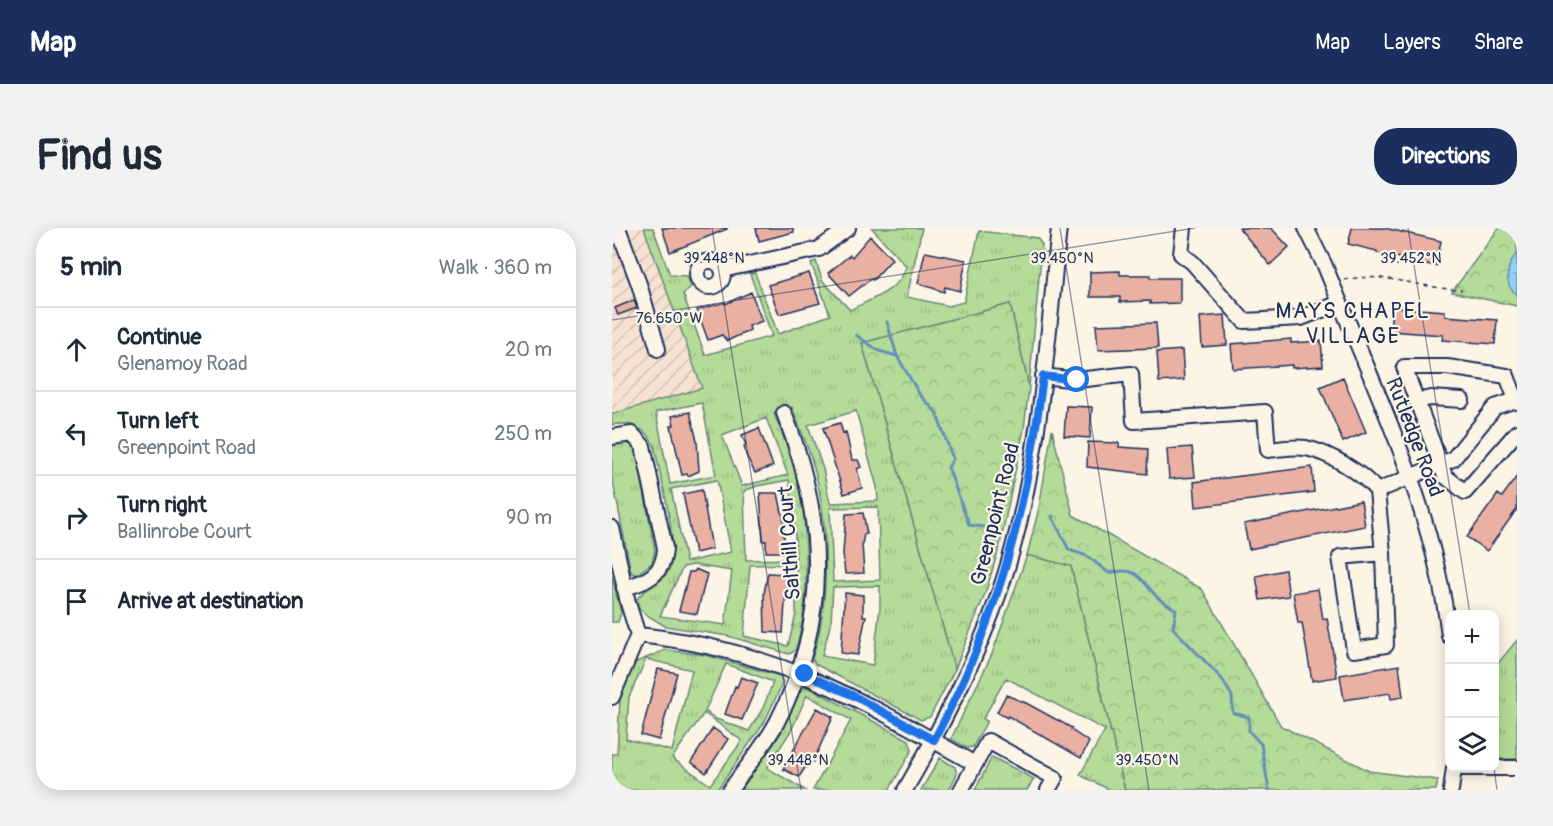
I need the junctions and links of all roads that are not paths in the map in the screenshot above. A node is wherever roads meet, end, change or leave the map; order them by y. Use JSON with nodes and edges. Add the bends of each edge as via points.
{"nodes":[{"id":1,"x":618,"y":228,"type":"edge"},
{"id":2,"x":848,"y":228,"type":"edge"},
{"id":3,"x":1059,"y":228,"type":"edge"},
{"id":4,"x":1184,"y":228,"type":"edge"},
{"id":5,"x":1306,"y":228,"type":"edge"},
{"id":6,"x":722,"y":270,"type":"dead end"},
{"id":7,"x":1340,"y":303,"type":"junction"},
{"id":8,"x":658,"y":349,"type":"dead end"},
{"id":9,"x":1043,"y":376,"type":"junction"},
{"id":10,"x":1462,"y":400,"type":"dead end"},
{"id":11,"x":1416,"y":401,"type":"junction"},
{"id":12,"x":1516,"y":401,"type":"edge"},
{"id":13,"x":783,"y":413,"type":"dead end"},
{"id":14,"x":1517,"y":432,"type":"edge"},
{"id":15,"x":612,"y":437,"type":"edge"},
{"id":16,"x":1441,"y":466,"type":"junction"},
{"id":17,"x":1410,"y":478,"type":"junction"},
{"id":18,"x":1377,"y":490,"type":"junction"},
{"id":19,"x":612,"y":528,"type":"edge"},
{"id":20,"x":1383,"y":553,"type":"junction"},
{"id":21,"x":624,"y":588,"type":"junction"},
{"id":22,"x":1445,"y":610,"type":"edge"},
{"id":23,"x":638,"y":635,"type":"junction"},
{"id":24,"x":797,"y":671,"type":"junction"},
{"id":25,"x":612,"y":697,"type":"edge"},
{"id":26,"x":934,"y":740,"type":"junction"},
{"id":27,"x":975,"y":764,"type":"junction"},
{"id":28,"x":1499,"y":768,"type":"edge"},
{"id":29,"x":1517,"y":768,"type":"edge"},
{"id":30,"x":1453,"y":772,"type":"edge"},
{"id":31,"x":730,"y":790,"type":"edge"},
{"id":32,"x":905,"y":790,"type":"edge"},
{"id":33,"x":961,"y":790,"type":"edge"},
{"id":34,"x":1048,"y":790,"type":"edge"},
{"id":35,"x":1451,"y":790,"type":"edge"}],
"edges":[{"from":1,"to":8,"type":"street"},
{"from":2,"to":6,"type":"street","via":[[819,249]]},
{"from":3,"to":9,"type":"street","name":"Greenpoint Road"},
{"from":4,"to":7,"type":"street","via":[[1181,254],[1244,321],[1301,318]]},
{"from":5,"to":7,"type":"street","name":"Rutledge Road"},
{"from":7,"to":17,"type":"street","name":"Rutledge Road"},
{"from":9,"to":18,"type":"street","via":[[1077,380],[1131,374],[1134,421],[1265,412],[1269,450],[1312,450],[1356,470]]},
{"from":9,"to":26,"type":"street","name":"Greenpoint Road","via":[[1031,465],[1011,553],[966,678]]},
{"from":10,"to":11,"type":"street"},
{"from":11,"to":12,"type":"street","via":[[1404,367],[1447,367],[1507,376]]},
{"from":11,"to":16,"type":"street"},
{"from":12,"to":16,"type":"street","via":[[1495,407],[1453,459]]},
{"from":13,"to":24,"type":"street","name":"Salthill Court","via":[[804,466],[813,521],[815,608]]},
{"from":14,"to":16,"type":"street","via":[[1466,492],[1446,476]]},
{"from":15,"to":21,"type":"street","via":[[632,434],[643,446],[665,548],[665,559],[653,577]]},
{"from":16,"to":17,"type":"street"},
{"from":17,"to":18,"type":"street"},
{"from":17,"to":22,"type":"street","name":"Rutledge Road","via":[[1438,565]]},
{"from":18,"to":20,"type":"street"},
{"from":19,"to":21,"type":"street"},
{"from":20,"to":20,"type":"street","via":[[1340,557],[1354,650],[1386,645]]},
{"from":21,"to":23,"type":"street"},
{"from":23,"to":24,"type":"street","via":[[720,647]]},
{"from":23,"to":25,"type":"street"},
{"from":24,"to":26,"type":"street","via":[[854,696]]},
{"from":24,"to":31,"type":"street","name":"Salthill Court","via":[[777,721]]},
{"from":26,"to":27,"type":"street"},
{"from":26,"to":32,"type":"street","name":"Greenpoint Road"},
{"from":27,"to":33,"type":"street"},
{"from":27,"to":34,"type":"street","via":[[988,741],[1055,778]]},
{"from":28,"to":29,"type":"street"},
{"from":30,"to":35,"type":"street"}]}
